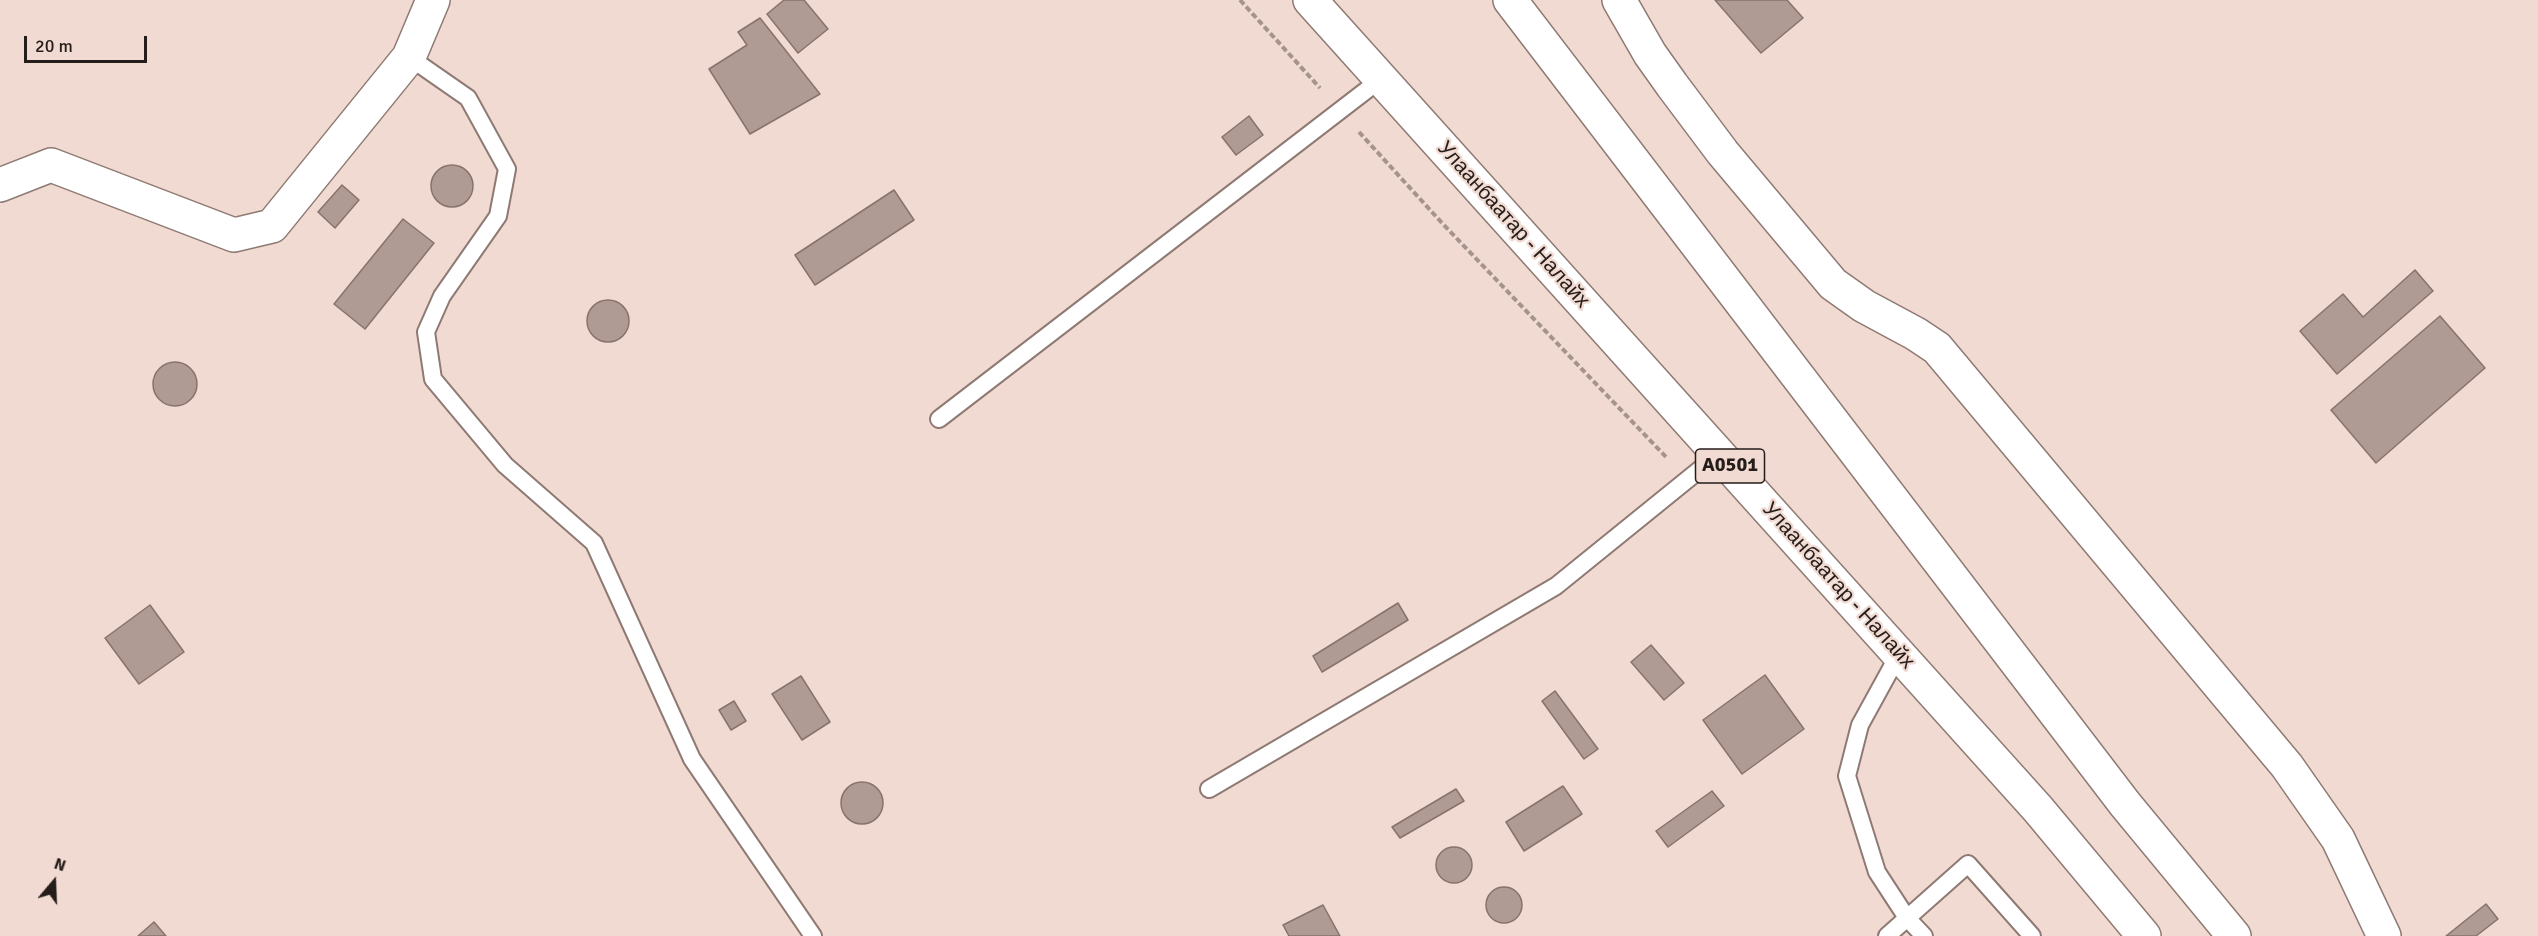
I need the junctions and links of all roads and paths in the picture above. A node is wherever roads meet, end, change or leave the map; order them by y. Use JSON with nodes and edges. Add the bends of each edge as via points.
{"nodes":[{"id":1,"x":433,"y":0,"type":"edge"},
{"id":2,"x":1310,"y":0,"type":"edge"},
{"id":3,"x":1510,"y":0,"type":"edge"},
{"id":4,"x":1619,"y":0,"type":"edge"},
{"id":5,"x":409,"y":57,"type":"junction"},
{"id":6,"x":1381,"y":79,"type":"junction"},
{"id":7,"x":0,"y":185,"type":"edge"},
{"id":8,"x":939,"y":419,"type":"dead end"},
{"id":9,"x":1719,"y":454,"type":"junction"},
{"id":10,"x":1899,"y":654,"type":"junction"},
{"id":11,"x":1209,"y":789,"type":"dead end"},
{"id":12,"x":1907,"y":918,"type":"junction"},
{"id":13,"x":813,"y":936,"type":"edge"},
{"id":14,"x":1887,"y":936,"type":"edge"},
{"id":15,"x":1924,"y":936,"type":"edge"},
{"id":16,"x":2032,"y":936,"type":"edge"},
{"id":17,"x":2144,"y":936,"type":"edge"},
{"id":18,"x":2234,"y":936,"type":"edge"},
{"id":19,"x":2384,"y":936,"type":"edge"}],
"edges":[{"from":1,"to":5,"type":"main road"},
{"from":2,"to":6,"type":"main road","name":"Улаанбаатар - Налайх","number":"A0501"},
{"from":3,"to":18,"type":"main road","via":[[2118,795]]},
{"from":4,"to":19,"type":"main road","via":[[1650,54],[1685,102],[1833,284],[1937,348],[2287,766],[2338,839]]},
{"from":5,"to":7,"type":"main road","via":[[272,226],[234,236],[51,165]]},
{"from":5,"to":13,"type":"lane","via":[[468,98],[507,169],[498,216],[442,296],[426,332],[433,379],[505,465],[594,543],[692,759]]},
{"from":6,"to":8,"type":"lane"},
{"from":6,"to":9,"type":"main road","name":"Улаанбаатар - Налайх","number":"A0501"},
{"from":9,"to":10,"type":"main road","name":"Улаанбаатар - Налайх","number":"A0501"},
{"from":9,"to":11,"type":"lane","via":[[1556,586]]},
{"from":10,"to":12,"type":"lane","via":[[1860,725],[1846,776],[1877,872]]},
{"from":10,"to":17,"type":"main road","name":"Улаанбаатар - Налайх","number":"A0501","via":[[2038,809]]},
{"from":12,"to":14,"type":"lane"},
{"from":12,"to":15,"type":"lane"},
{"from":12,"to":16,"type":"lane","via":[[1968,864]]}]}
